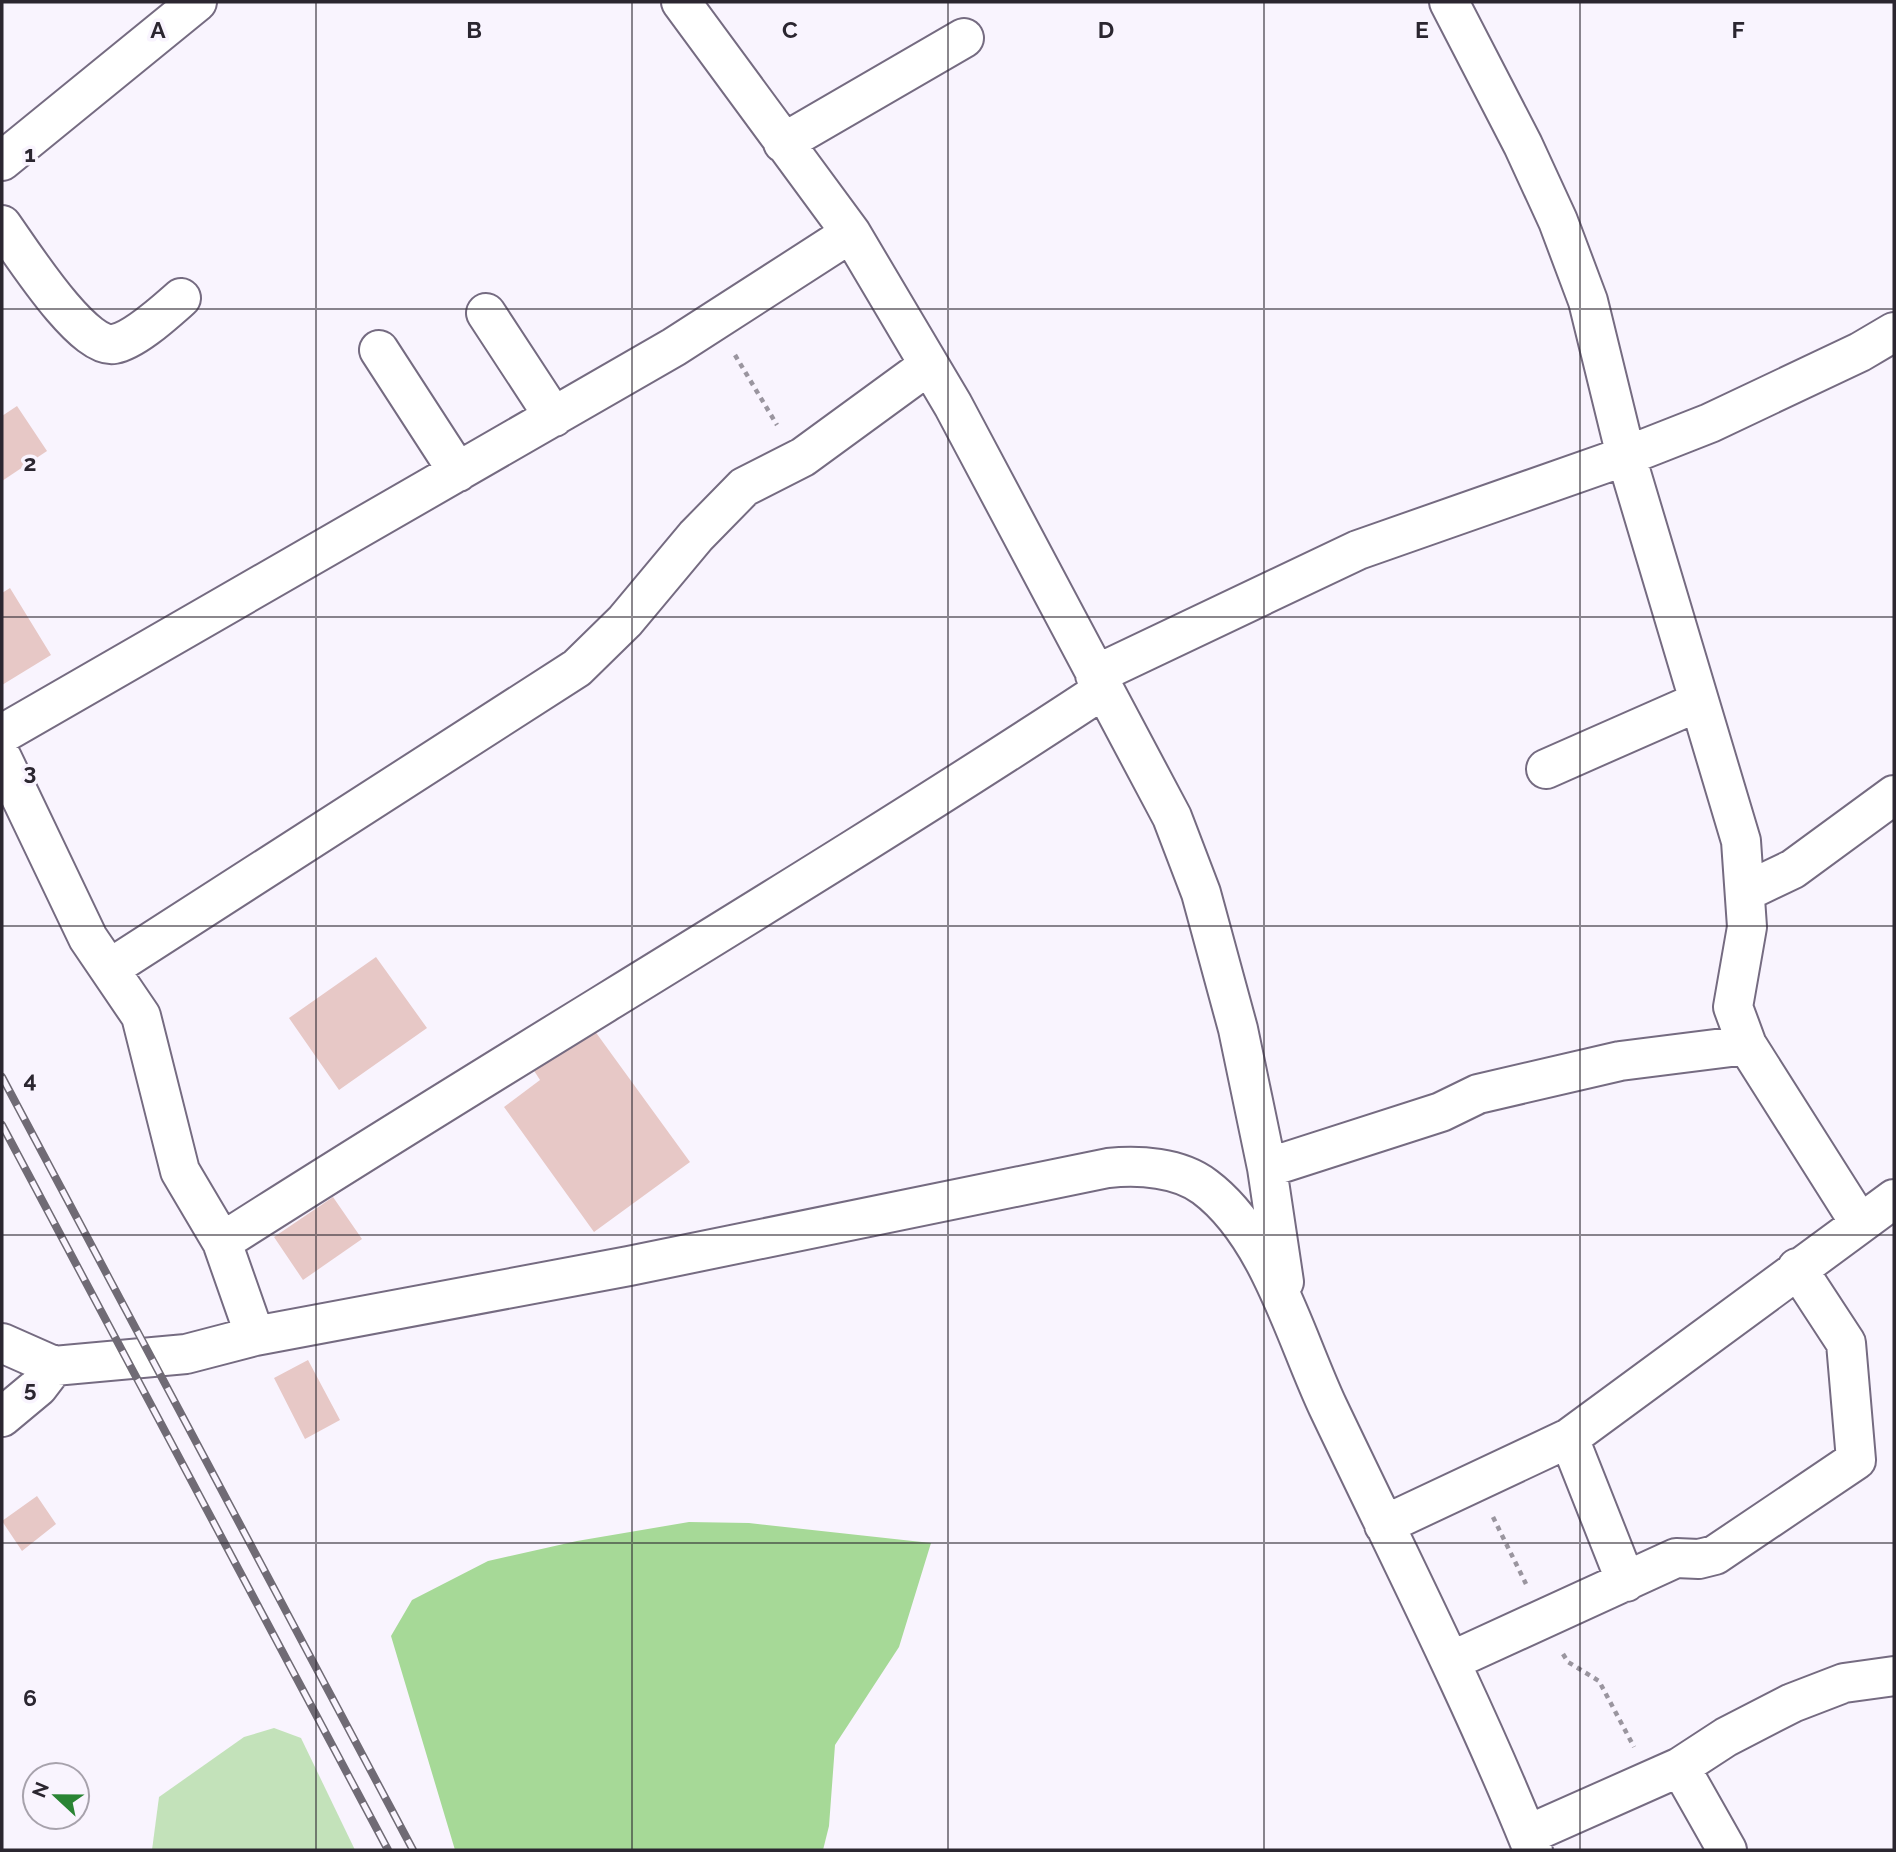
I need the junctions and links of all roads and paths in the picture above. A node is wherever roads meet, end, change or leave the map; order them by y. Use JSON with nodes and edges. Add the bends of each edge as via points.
{"nodes":[{"id":1,"x":197,"y":2,"type":"edge"},
{"id":2,"x":681,"y":2,"type":"edge"},
{"id":3,"x":1449,"y":2,"type":"edge"},
{"id":4,"x":964,"y":38,"type":"dead end"},
{"id":5,"x":783,"y":143,"type":"junction"},
{"id":6,"x":2,"y":161,"type":"edge"},
{"id":7,"x":2,"y":225,"type":"edge"},
{"id":8,"x":851,"y":233,"type":"junction"},
{"id":9,"x":181,"y":298,"type":"dead end"},
{"id":10,"x":486,"y":313,"type":"dead end"},
{"id":11,"x":715,"y":321,"type":"junction"},
{"id":12,"x":1894,"y":332,"type":"edge"},
{"id":13,"x":379,"y":350,"type":"dead end"},
{"id":14,"x":929,"y":365,"type":"junction"},
{"id":15,"x":554,"y":417,"type":"junction"},
{"id":16,"x":1626,"y":456,"type":"junction"},
{"id":17,"x":797,"y":459,"type":"junction"},
{"id":18,"x":458,"y":472,"type":"junction"},
{"id":19,"x":1099,"y":682,"type":"junction"},
{"id":20,"x":1698,"y":702,"type":"junction"},
{"id":21,"x":2,"y":734,"type":"edge"},
{"id":22,"x":2,"y":758,"type":"edge"},
{"id":23,"x":1546,"y":769,"type":"dead end"},
{"id":24,"x":1894,"y":795,"type":"edge"},
{"id":25,"x":1745,"y":892,"type":"junction"},
{"id":26,"x":109,"y":969,"type":"junction"},
{"id":27,"x":1747,"y":1045,"type":"junction"},
{"id":28,"x":1267,"y":1168,"type":"junction"},
{"id":29,"x":1894,"y":1199,"type":"edge"},
{"id":30,"x":1859,"y":1222,"type":"junction"},
{"id":31,"x":222,"y":1242,"type":"junction"},
{"id":32,"x":1797,"y":1268,"type":"junction"},
{"id":33,"x":1288,"y":1311,"type":"junction"},
{"id":34,"x":255,"y":1336,"type":"junction"},
{"id":35,"x":2,"y":1343,"type":"edge"},
{"id":36,"x":54,"y":1366,"type":"junction"},
{"id":37,"x":2,"y":1417,"type":"edge"},
{"id":38,"x":1569,"y":1438,"type":"junction"},
{"id":39,"x":1384,"y":1525,"type":"junction"},
{"id":40,"x":1626,"y":1582,"type":"junction"},
{"id":41,"x":1451,"y":1661,"type":"junction"},
{"id":42,"x":1894,"y":1676,"type":"edge"},
{"id":43,"x":1681,"y":1767,"type":"junction"},
{"id":44,"x":1530,"y":1843,"type":"edge"},
{"id":45,"x":1727,"y":1850,"type":"edge"}],
"edges":[{"from":1,"to":6,"type":"street"},
{"from":2,"to":5,"type":"street"},
{"from":3,"to":16,"type":"street","via":[[1558,221],[1588,301]]},
{"from":4,"to":5,"type":"street"},
{"from":5,"to":8,"type":"street"},
{"from":7,"to":9,"type":"street","via":[[77,325],[100,342],[114,344],[127,337]]},
{"from":8,"to":11,"type":"street"},
{"from":8,"to":14,"type":"street"},
{"from":10,"to":15,"type":"street"},
{"from":11,"to":15,"type":"street"},
{"from":11,"to":17,"type":"path"},
{"from":12,"to":16,"type":"street","via":[[1710,423]]},
{"from":13,"to":18,"type":"street"},
{"from":14,"to":17,"type":"street"},
{"from":14,"to":19,"type":"street"},
{"from":15,"to":18,"type":"street"},
{"from":16,"to":19,"type":"street","via":[[1358,550]]},
{"from":16,"to":20,"type":"street"},
{"from":17,"to":26,"type":"street","via":[[744,487],[577,668]]},
{"from":18,"to":21,"type":"street"},
{"from":19,"to":28,"type":"street","via":[[1172,817],[1201,892],[1238,1030]]},
{"from":19,"to":31,"type":"street","via":[[838,860],[453,1094]]},
{"from":20,"to":23,"type":"street"},
{"from":20,"to":25,"type":"street","via":[[1741,841]]},
{"from":22,"to":26,"type":"street","via":[[88,938]]},
{"from":24,"to":25,"type":"street","via":[[1793,869]]},
{"from":25,"to":27,"type":"street","via":[[1747,927],[1733,1007]]},
{"from":26,"to":31,"type":"street","via":[[141,1016],[180,1171]]},
{"from":27,"to":28,"type":"street","via":[[1620,1061],[1478,1094],[1441,1112]]},
{"from":27,"to":30,"type":"street"},
{"from":28,"to":33,"type":"street"},
{"from":29,"to":30,"type":"street"},
{"from":30,"to":32,"type":"street"},
{"from":31,"to":34,"type":"street"},
{"from":32,"to":38,"type":"street"},
{"from":32,"to":40,"type":"street","via":[[1846,1343],[1856,1460],[1715,1555],[1676,1558]]},
{"from":33,"to":34,"type":"street","via":[[1238,1220],[1204,1186],[1141,1165],[1014,1185],[629,1266]]},
{"from":33,"to":39,"type":"street","via":[[1306,1360]]},
{"from":34,"to":36,"type":"street","via":[[186,1354]]},
{"from":35,"to":36,"type":"street"},
{"from":36,"to":37,"type":"street","via":[[38,1387]]},
{"from":38,"to":39,"type":"street"},
{"from":38,"to":40,"type":"street"},
{"from":39,"to":41,"type":"street"},
{"from":40,"to":41,"type":"street"},
{"from":41,"to":44,"type":"street"},
{"from":42,"to":43,"type":"street","via":[[1844,1683],[1792,1703],[1726,1737]]},
{"from":43,"to":44,"type":"street"},
{"from":43,"to":45,"type":"street"}]}
